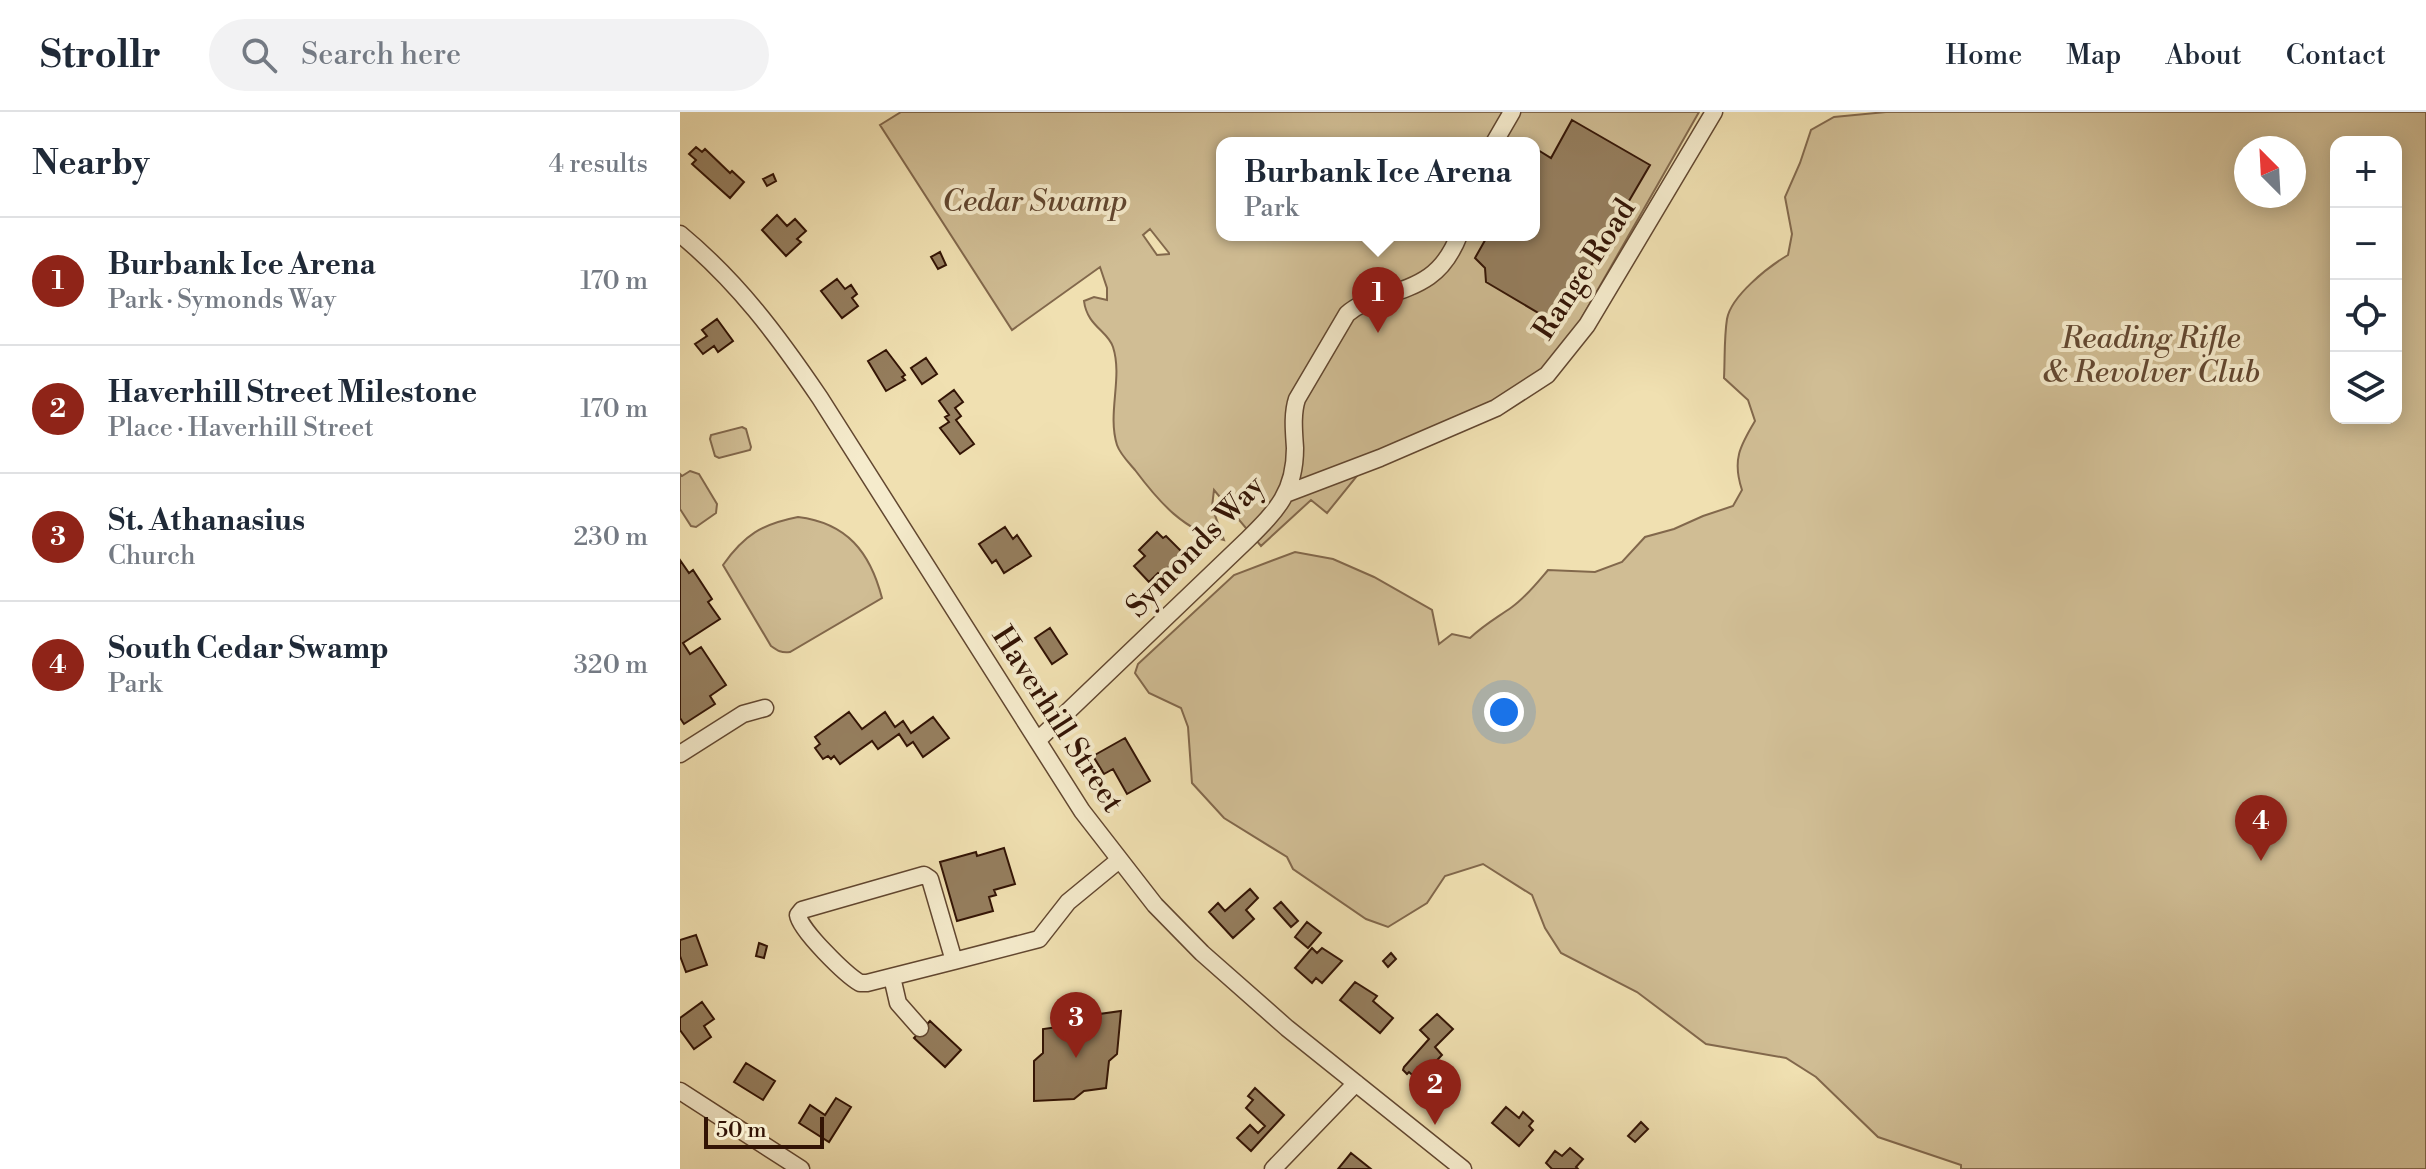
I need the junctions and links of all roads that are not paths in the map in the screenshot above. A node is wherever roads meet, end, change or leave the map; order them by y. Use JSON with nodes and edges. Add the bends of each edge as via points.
{"nodes":[{"id":1,"x":1512,"y":112,"type":"edge"},
{"id":2,"x":1714,"y":112,"type":"edge"},
{"id":3,"x":1497,"y":137,"type":"edge"},
{"id":4,"x":680,"y":234,"type":"edge"},
{"id":5,"x":1456,"y":241,"type":"edge"},
{"id":6,"x":1288,"y":493,"type":"junction"},
{"id":7,"x":765,"y":708,"type":"dead end"},
{"id":8,"x":1038,"y":740,"type":"junction"},
{"id":9,"x":680,"y":754,"type":"edge"},
{"id":10,"x":1119,"y":860,"type":"junction"},
{"id":11,"x":954,"y":961,"type":"junction"},
{"id":12,"x":892,"y":977,"type":"junction"},
{"id":13,"x":920,"y":1028,"type":"dead end"},
{"id":14,"x":1356,"y":1083,"type":"junction"},
{"id":15,"x":680,"y":1091,"type":"edge"},
{"id":16,"x":801,"y":1169,"type":"edge"},
{"id":17,"x":1273,"y":1169,"type":"edge"},
{"id":18,"x":1463,"y":1169,"type":"edge"}],
"edges":[{"from":1,"to":3,"type":"street"},
{"from":2,"to":6,"type":"street","name":"Range Road","via":[[1587,325],[1547,375],[1496,408]]},
{"from":4,"to":8,"type":"street","name":"Haverhill Street","via":[[737,286],[785,346]]},
{"from":5,"to":6,"type":"street","name":"Symonds Way","via":[[1432,276],[1358,306],[1341,322],[1297,399]]},
{"from":6,"to":8,"type":"street","name":"Symonds Way","via":[[1256,531]]},
{"from":7,"to":9,"type":"street","via":[[743,714]]},
{"from":8,"to":10,"type":"street","name":"Haverhill Street"},
{"from":10,"to":11,"type":"street","via":[[1068,902],[1039,939]]},
{"from":10,"to":14,"type":"street","name":"Haverhill Street","via":[[1191,943]]},
{"from":11,"to":12,"type":"street"},
{"from":11,"to":12,"type":"street","via":[[930,879],[924,875],[798,913],[799,922],[855,981]]},
{"from":12,"to":13,"type":"street","via":[[898,1003]]},
{"from":14,"to":17,"type":"street"},
{"from":14,"to":18,"type":"street","name":"Haverhill Street"},
{"from":15,"to":16,"type":"street"}]}
